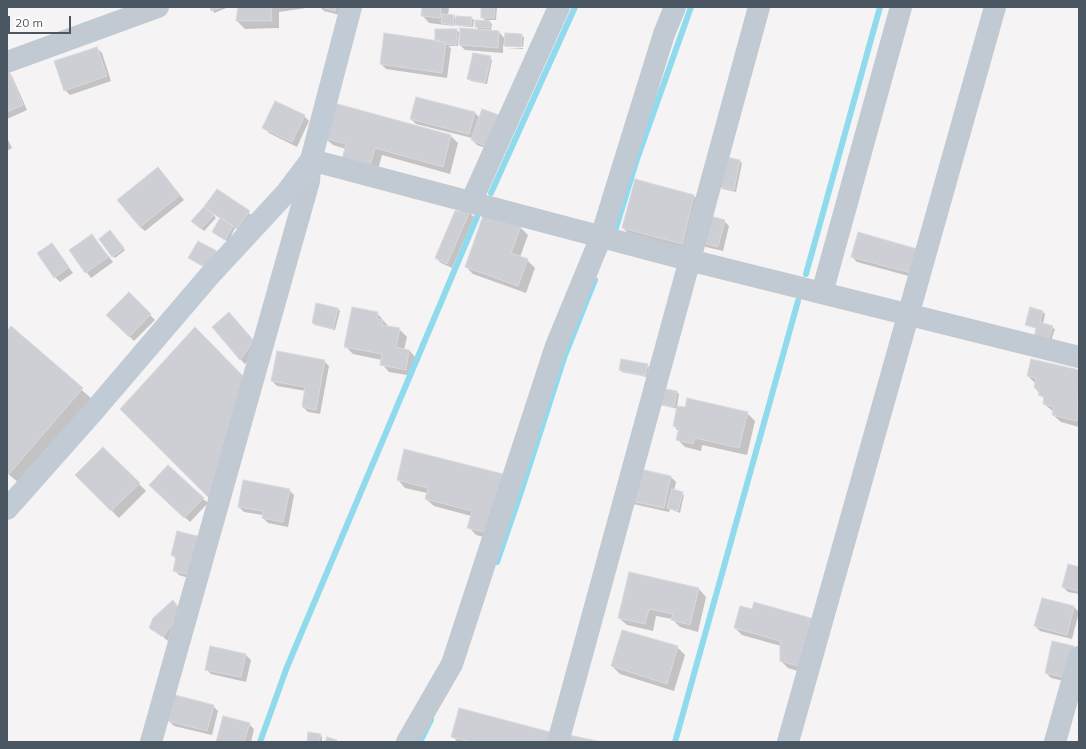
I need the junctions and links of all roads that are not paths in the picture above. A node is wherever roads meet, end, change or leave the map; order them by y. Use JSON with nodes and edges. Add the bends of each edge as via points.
{"nodes":[{"id":1,"x":158,"y":7,"type":"edge"},
{"id":2,"x":351,"y":7,"type":"edge"},
{"id":3,"x":559,"y":7,"type":"edge"},
{"id":4,"x":675,"y":7,"type":"edge"},
{"id":5,"x":760,"y":7,"type":"edge"},
{"id":6,"x":901,"y":7,"type":"edge"},
{"id":7,"x":995,"y":7,"type":"edge"},
{"id":8,"x":7,"y":62,"type":"edge"},
{"id":9,"x":311,"y":160,"type":"junction"},
{"id":10,"x":471,"y":202,"type":"junction"},
{"id":11,"x":601,"y":237,"type":"junction"},
{"id":12,"x":689,"y":260,"type":"junction"},
{"id":13,"x":822,"y":293,"type":"junction"},
{"id":14,"x":908,"y":316,"type":"junction"},
{"id":15,"x":1079,"y":357,"type":"edge"},
{"id":16,"x":7,"y":509,"type":"edge"},
{"id":17,"x":1079,"y":657,"type":"edge"},
{"id":18,"x":151,"y":742,"type":"edge"},
{"id":19,"x":407,"y":742,"type":"edge"},
{"id":20,"x":558,"y":742,"type":"edge"},
{"id":21,"x":788,"y":742,"type":"edge"},
{"id":22,"x":1055,"y":742,"type":"edge"}],
"edges":[{"from":1,"to":8,"type":"street"},
{"from":2,"to":9,"type":"street"},
{"from":3,"to":10,"type":"street"},
{"from":4,"to":11,"type":"street","via":[[664,34]]},
{"from":5,"to":12,"type":"street"},
{"from":6,"to":13,"type":"street"},
{"from":7,"to":14,"type":"street"},
{"from":9,"to":10,"type":"street"},
{"from":9,"to":16,"type":"street","via":[[286,193],[210,274]]},
{"from":9,"to":18,"type":"street","via":[[309,181]]},
{"from":10,"to":11,"type":"street"},
{"from":11,"to":12,"type":"street"},
{"from":11,"to":19,"type":"street","via":[[556,346],[452,664]]},
{"from":12,"to":13,"type":"street"},
{"from":12,"to":20,"type":"street"},
{"from":13,"to":14,"type":"street"},
{"from":14,"to":15,"type":"street"},
{"from":14,"to":21,"type":"street"},
{"from":17,"to":22,"type":"street"}]}
